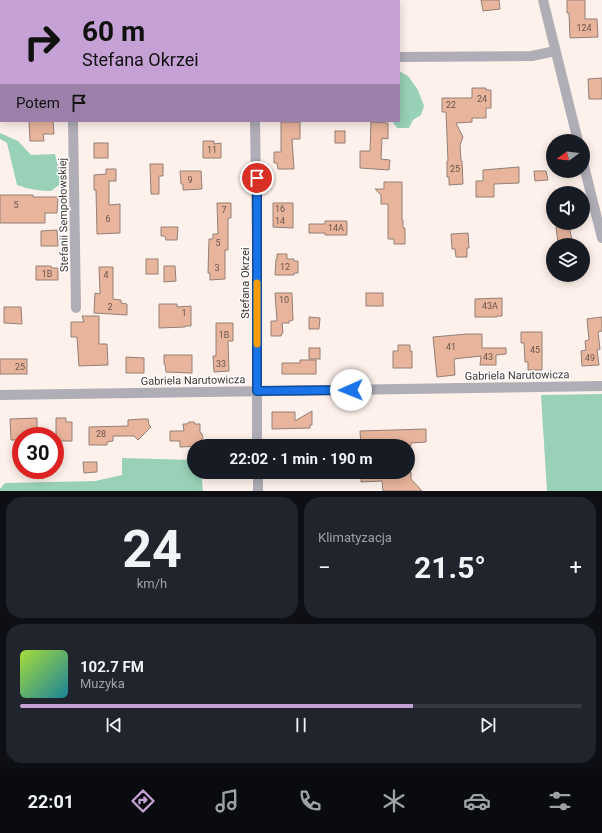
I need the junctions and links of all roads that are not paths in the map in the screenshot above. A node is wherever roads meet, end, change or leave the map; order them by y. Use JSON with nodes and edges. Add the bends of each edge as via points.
{"nodes":[{"id":1,"x":543,"y":0,"type":"edge"},
{"id":2,"x":555,"y":51,"type":"junction"},
{"id":3,"x":400,"y":57,"type":"edge"},
{"id":4,"x":73,"y":122,"type":"edge"},
{"id":5,"x":255,"y":122,"type":"edge"},
{"id":6,"x":576,"y":134,"type":"edge"},
{"id":7,"x":587,"y":178,"type":"edge"},
{"id":8,"x":602,"y":238,"type":"edge"},
{"id":9,"x":76,"y":308,"type":"dead end"},
{"id":10,"x":602,"y":386,"type":"edge"},
{"id":11,"x":257,"y":391,"type":"junction"},
{"id":12,"x":0,"y":395,"type":"edge"},
{"id":13,"x":257,"y":439,"type":"edge"},
{"id":14,"x":258,"y":479,"type":"edge"},
{"id":15,"x":258,"y":491,"type":"edge"}],
"edges":[{"from":1,"to":2,"type":"street"},
{"from":2,"to":3,"type":"street","via":[[532,56]]},
{"from":2,"to":6,"type":"street"},
{"from":4,"to":9,"type":"street","name":"Stefanii Sempołowskiej"},
{"from":5,"to":11,"type":"street","name":"Stefana Okrzei"},
{"from":7,"to":8,"type":"street"},
{"from":10,"to":11,"type":"street","name":"Gabriela Narutowicza"},
{"from":11,"to":12,"type":"street","name":"Gabriela Narutowicza"},
{"from":11,"to":13,"type":"street","name":"Stefana Okrzei"},
{"from":14,"to":15,"type":"street"}]}
